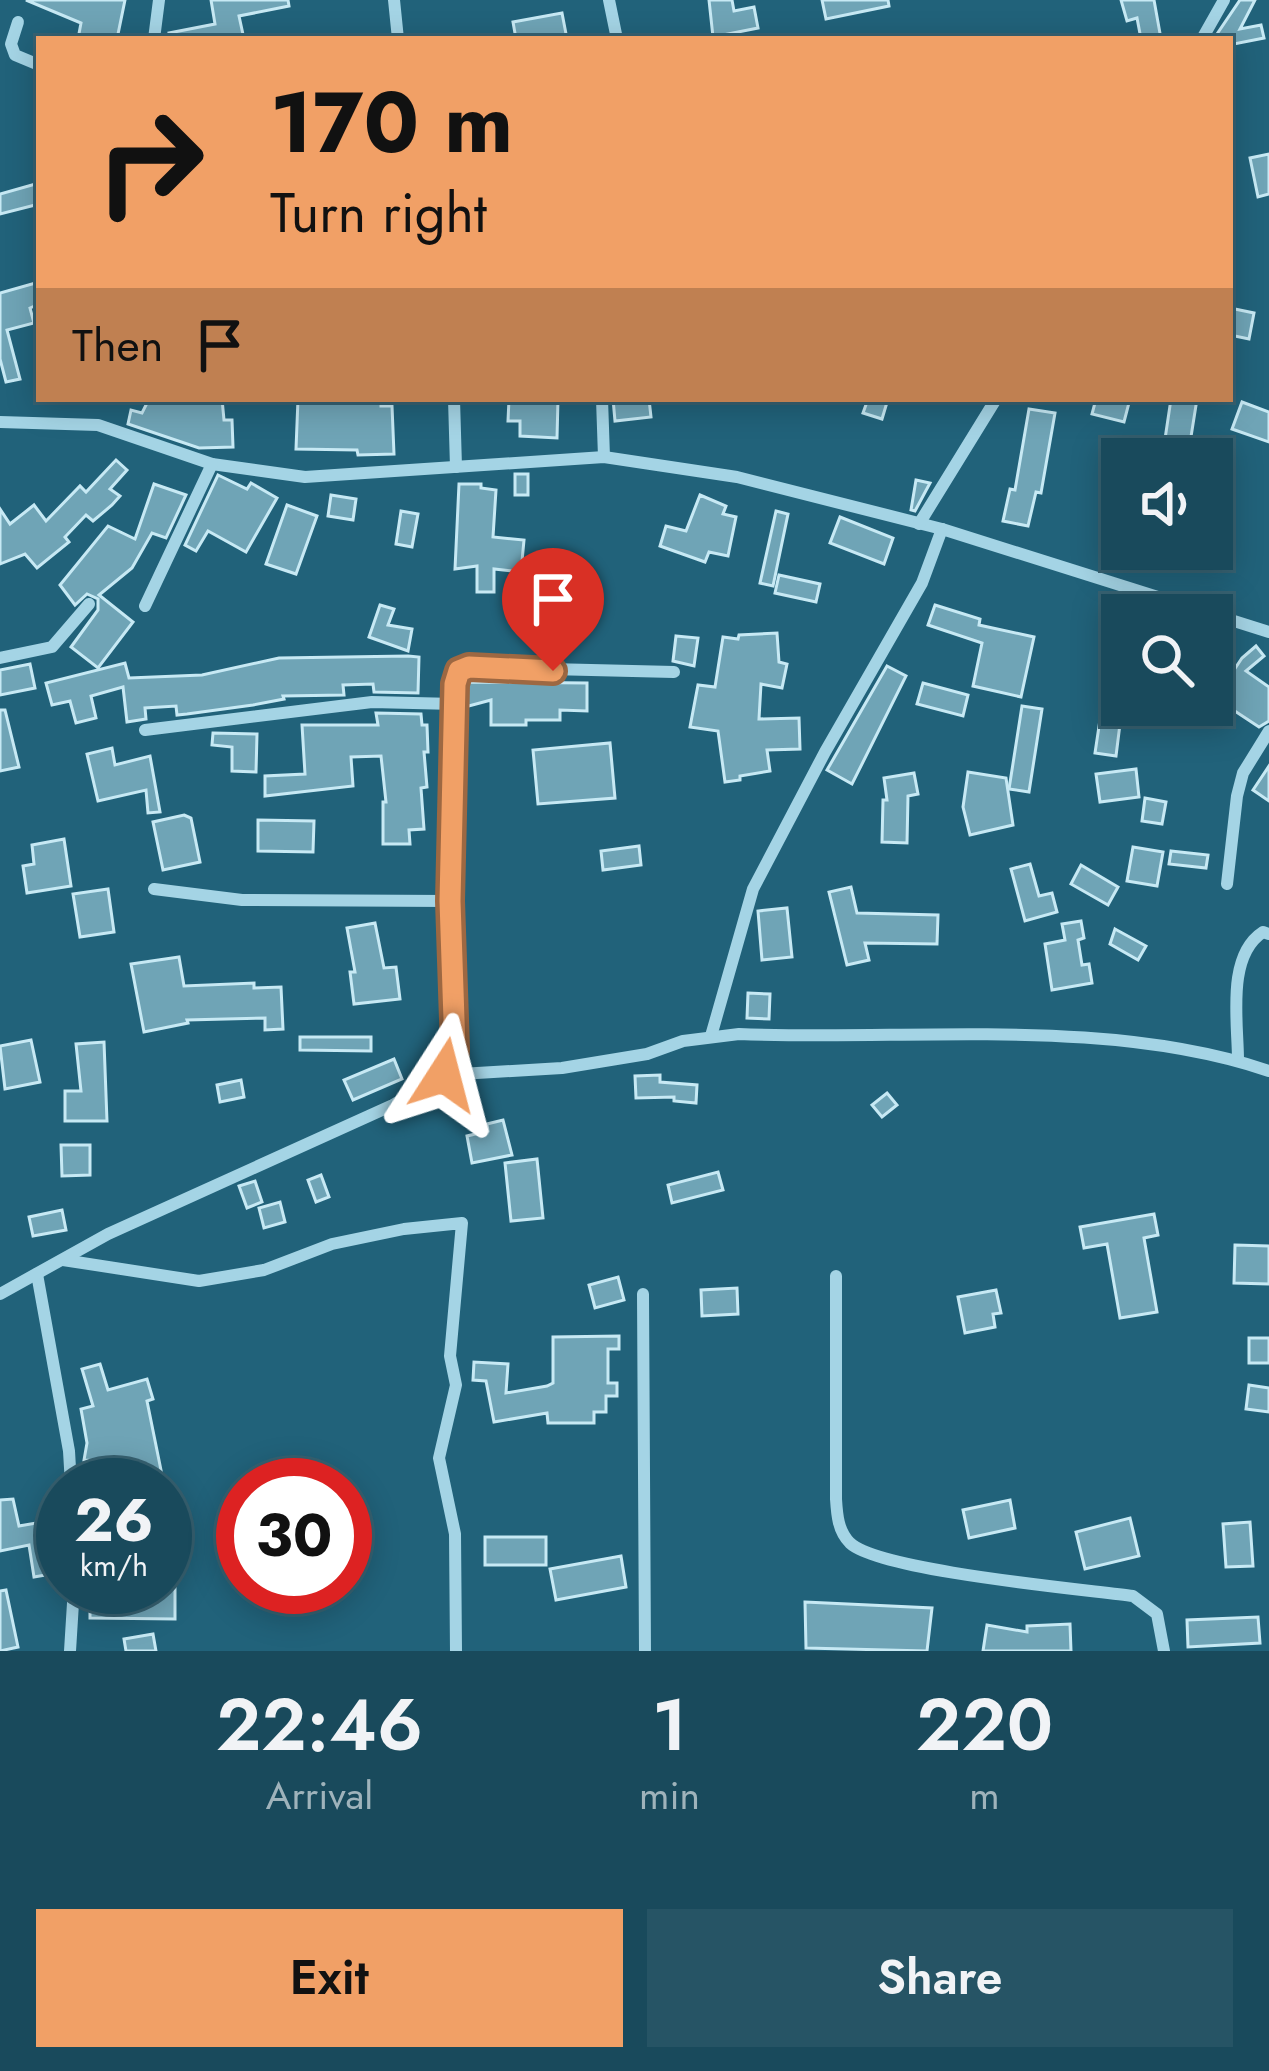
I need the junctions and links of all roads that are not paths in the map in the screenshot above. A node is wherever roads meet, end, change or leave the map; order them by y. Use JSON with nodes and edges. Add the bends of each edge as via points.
{"nodes":[{"id":1,"x":159,"y":0,"type":"edge"},
{"id":2,"x":394,"y":0,"type":"edge"},
{"id":3,"x":609,"y":0,"type":"edge"},
{"id":4,"x":1224,"y":0,"type":"edge"},
{"id":5,"x":17,"y":22,"type":"dead end"},
{"id":6,"x":154,"y":36,"type":"edge"},
{"id":7,"x":398,"y":36,"type":"edge"},
{"id":8,"x":616,"y":36,"type":"edge"},
{"id":9,"x":1204,"y":36,"type":"edge"},
{"id":10,"x":36,"y":64,"type":"edge"},
{"id":11,"x":454,"y":402,"type":"edge"},
{"id":12,"x":602,"y":402,"type":"edge"},
{"id":13,"x":994,"y":402,"type":"edge"},
{"id":14,"x":0,"y":422,"type":"edge"},
{"id":15,"x":604,"y":458,"type":"junction"},
{"id":16,"x":212,"y":464,"type":"junction"},
{"id":17,"x":456,"y":466,"type":"junction"},
{"id":18,"x":920,"y":524,"type":"junction"},
{"id":19,"x":942,"y":530,"type":"junction"},
{"id":20,"x":89,"y":604,"type":"dead end"},
{"id":21,"x":145,"y":606,"type":"dead end"},
{"id":22,"x":1269,"y":632,"type":"edge"},
{"id":23,"x":0,"y":658,"type":"edge"},
{"id":24,"x":674,"y":672,"type":"dead end"},
{"id":25,"x":455,"y":704,"type":"junction"},
{"id":26,"x":145,"y":730,"type":"dead end"},
{"id":27,"x":1269,"y":731,"type":"edge"},
{"id":28,"x":1227,"y":884,"type":"dead end"},
{"id":29,"x":154,"y":889,"type":"dead end"},
{"id":30,"x":450,"y":901,"type":"junction"},
{"id":31,"x":1269,"y":934,"type":"edge"},
{"id":32,"x":711,"y":1036,"type":"junction"},
{"id":33,"x":1238,"y":1060,"type":"junction"},
{"id":34,"x":1269,"y":1071,"type":"edge"},
{"id":35,"x":444,"y":1075,"type":"junction"},
{"id":36,"x":63,"y":1260,"type":"junction"},
{"id":37,"x":37,"y":1274,"type":"junction"},
{"id":38,"x":836,"y":1276,"type":"dead end"},
{"id":39,"x":0,"y":1294,"type":"edge"},
{"id":40,"x":644,"y":1294,"type":"dead end"},
{"id":41,"x":69,"y":1458,"type":"edge"},
{"id":42,"x":72,"y":1614,"type":"edge"},
{"id":43,"x":70,"y":1651,"type":"edge"},
{"id":44,"x":456,"y":1651,"type":"edge"},
{"id":45,"x":645,"y":1651,"type":"edge"},
{"id":46,"x":1164,"y":1651,"type":"edge"}],
"edges":[{"from":1,"to":6,"type":"street"},
{"from":2,"to":7,"type":"street"},
{"from":3,"to":8,"type":"street"},
{"from":4,"to":9,"type":"street"},
{"from":5,"to":10,"type":"street","via":[[15,55]]},
{"from":11,"to":17,"type":"street"},
{"from":12,"to":15,"type":"street"},
{"from":13,"to":18,"type":"street"},
{"from":14,"to":16,"type":"street","via":[[98,425]]},
{"from":15,"to":17,"type":"street"},
{"from":15,"to":18,"type":"street","via":[[737,477]]},
{"from":16,"to":17,"type":"street","via":[[304,478]]},
{"from":16,"to":21,"type":"street"},
{"from":18,"to":19,"type":"street"},
{"from":19,"to":22,"type":"street"},
{"from":19,"to":32,"type":"street","via":[[922,583],[753,890]]},
{"from":20,"to":23,"type":"street","via":[[52,647]]},
{"from":24,"to":25,"type":"street","via":[[469,667],[459,671]]},
{"from":25,"to":26,"type":"street","via":[[372,702]]},
{"from":25,"to":30,"type":"street"},
{"from":27,"to":28,"type":"street","via":[[1243,773]]},
{"from":29,"to":30,"type":"street","via":[[242,900]]},
{"from":30,"to":35,"type":"street","via":[[455,1049]]},
{"from":31,"to":33,"type":"street","via":[[1249,941],[1242,960]]},
{"from":32,"to":33,"type":"street","via":[[1088,1038]]},
{"from":32,"to":35,"type":"street","via":[[562,1068]]},
{"from":33,"to":34,"type":"street"},
{"from":35,"to":36,"type":"street"},
{"from":36,"to":37,"type":"street"},
{"from":36,"to":44,"type":"street","via":[[199,1281],[265,1270],[332,1244],[461,1223],[451,1357],[457,1385],[439,1458],[455,1534]]},
{"from":37,"to":39,"type":"street"},
{"from":37,"to":41,"type":"street"},
{"from":38,"to":46,"type":"street","via":[[836,1499],[850,1543],[897,1563],[1133,1596],[1157,1614]]},
{"from":40,"to":45,"type":"street"},
{"from":42,"to":43,"type":"street"}]}
